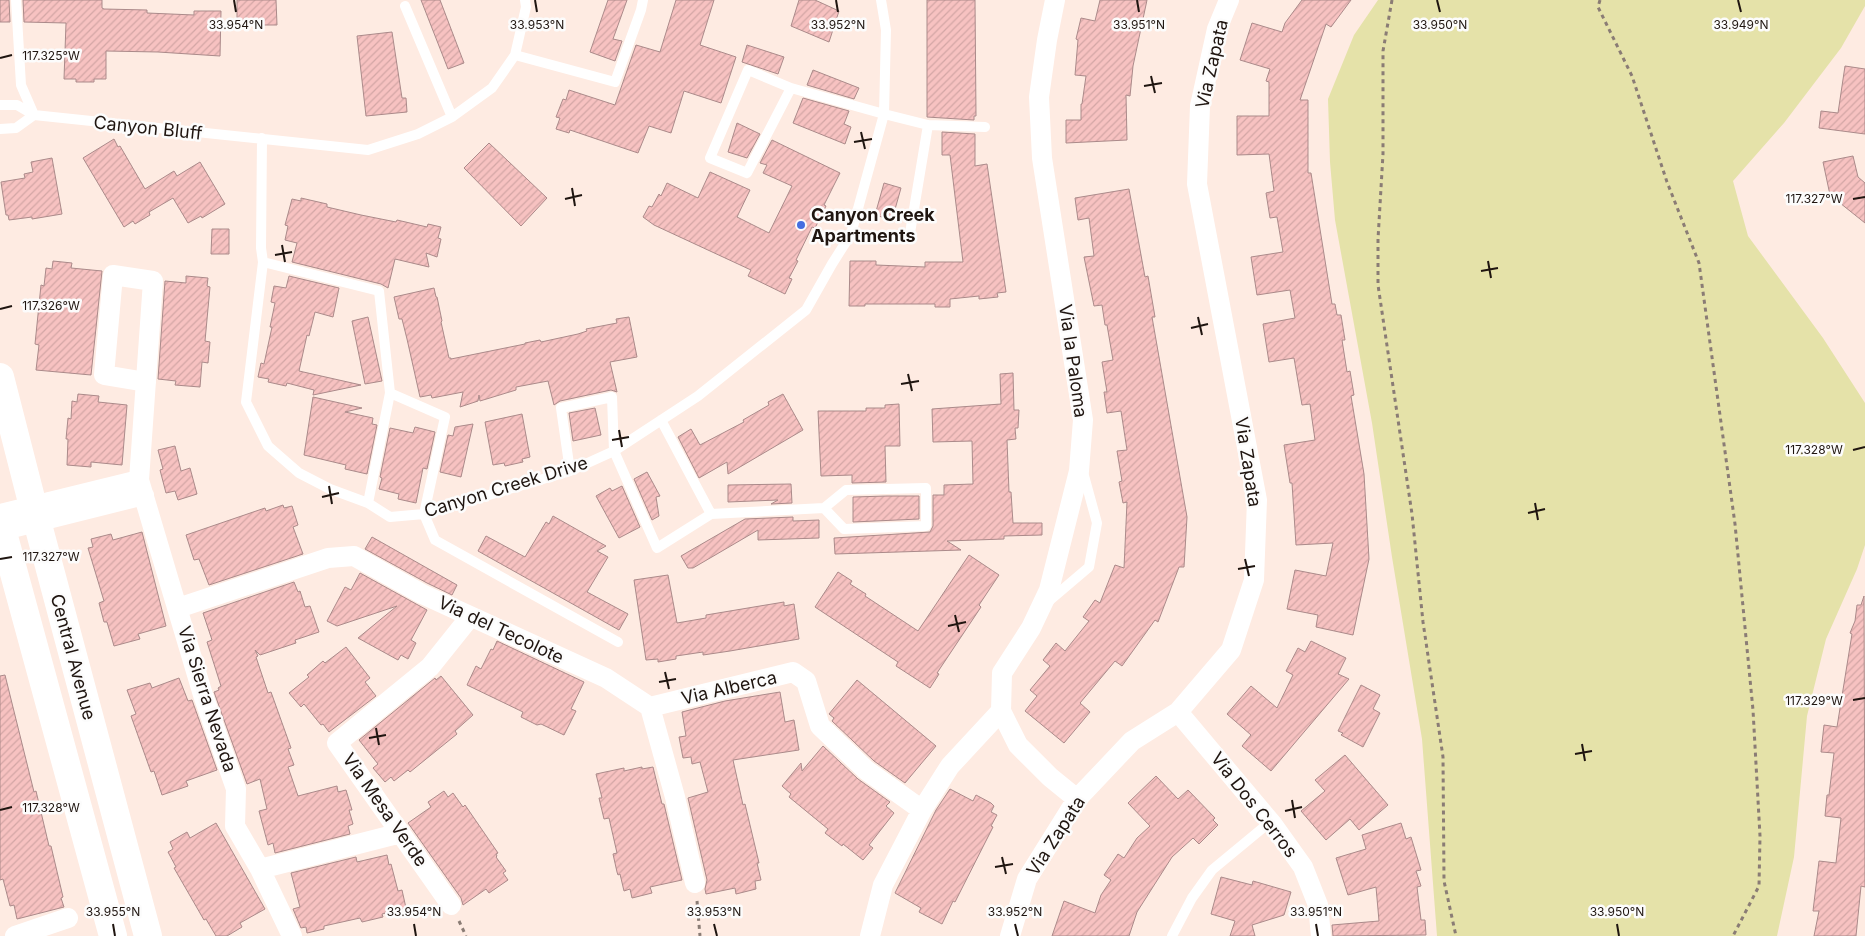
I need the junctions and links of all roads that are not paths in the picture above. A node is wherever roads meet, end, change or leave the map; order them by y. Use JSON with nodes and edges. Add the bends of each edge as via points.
{"nodes":[{"id":1,"x":16,"y":0,"type":"edge"},
{"id":2,"x":525,"y":0,"type":"edge"},
{"id":3,"x":643,"y":0,"type":"edge"},
{"id":4,"x":881,"y":0,"type":"edge"},
{"id":5,"x":1055,"y":0,"type":"edge"},
{"id":6,"x":1229,"y":0,"type":"edge"},
{"id":7,"x":405,"y":6,"type":"dead end"},
{"id":8,"x":515,"y":55,"type":"junction"},
{"id":9,"x":791,"y":88,"type":"junction"},
{"id":10,"x":0,"y":105,"type":"edge"},
{"id":11,"x":884,"y":114,"type":"junction"},
{"id":12,"x":34,"y":116,"type":"junction"},
{"id":13,"x":452,"y":116,"type":"junction"},
{"id":14,"x":928,"y":125,"type":"junction"},
{"id":15,"x":985,"y":127,"type":"dead end"},
{"id":16,"x":0,"y":129,"type":"edge"},
{"id":17,"x":262,"y":138,"type":"junction"},
{"id":18,"x":851,"y":234,"type":"junction"},
{"id":19,"x":263,"y":262,"type":"junction"},
{"id":20,"x":0,"y":377,"type":"edge"},
{"id":21,"x":146,"y":382,"type":"junction"},
{"id":22,"x":390,"y":393,"type":"junction"},
{"id":23,"x":661,"y":420,"type":"junction"},
{"id":24,"x":614,"y":451,"type":"junction"},
{"id":25,"x":1080,"y":459,"type":"junction"},
{"id":26,"x":570,"y":471,"type":"junction"},
{"id":27,"x":141,"y":487,"type":"junction"},
{"id":28,"x":368,"y":503,"type":"junction"},
{"id":29,"x":824,"y":508,"type":"junction"},
{"id":30,"x":35,"y":514,"type":"junction"},
{"id":31,"x":424,"y":514,"type":"junction"},
{"id":32,"x":711,"y":514,"type":"junction"},
{"id":33,"x":1,"y":524,"type":"edge"},
{"id":34,"x":178,"y":608,"type":"junction"},
{"id":35,"x":1040,"y":608,"type":"junction"},
{"id":36,"x":470,"y":616,"type":"junction"},
{"id":37,"x":618,"y":642,"type":"dead end"},
{"id":38,"x":650,"y":707,"type":"junction"},
{"id":39,"x":1001,"y":711,"type":"junction"},
{"id":40,"x":1178,"y":712,"type":"junction"},
{"id":41,"x":1077,"y":799,"type":"junction"},
{"id":42,"x":922,"y":810,"type":"junction"},
{"id":43,"x":1270,"y":822,"type":"junction"},
{"id":44,"x":402,"y":833,"type":"junction"},
{"id":45,"x":260,"y":869,"type":"junction"},
{"id":46,"x":695,"y":883,"type":"road end"},
{"id":47,"x":452,"y":905,"type":"dead end"},
{"id":48,"x":68,"y":918,"type":"dead end"},
{"id":49,"x":15,"y":936,"type":"edge"},
{"id":50,"x":112,"y":936,"type":"edge"},
{"id":51,"x":148,"y":936,"type":"edge"},
{"id":52,"x":292,"y":936,"type":"edge"},
{"id":53,"x":870,"y":936,"type":"edge"},
{"id":54,"x":1010,"y":936,"type":"edge"},
{"id":55,"x":1172,"y":936,"type":"edge"},
{"id":56,"x":1321,"y":936,"type":"edge"}],
"edges":[{"from":1,"to":12,"type":"lane","via":[[21,85]]},
{"from":2,"to":8,"type":"lane"},
{"from":3,"to":8,"type":"lane","via":[[615,82]]},
{"from":4,"to":11,"type":"lane","name":"Canyon Creek Drive","via":[[886,30]]},
{"from":5,"to":25,"type":"street","name":"Via la Paloma","via":[[1039,97],[1042,158],[1083,420]]},
{"from":6,"to":40,"type":"street","name":"Via Zapata","via":[[1217,29],[1200,106],[1197,184],[1257,500],[1254,580],[1231,650]]},
{"from":7,"to":13,"type":"lane"},
{"from":8,"to":13,"type":"lane","via":[[492,88]]},
{"from":9,"to":9,"type":"lane","via":[[748,70],[710,158],[747,173]]},
{"from":9,"to":11,"type":"lane"},
{"from":10,"to":12,"type":"lane","name":"Canyon Bluff","via":[[17,105]]},
{"from":11,"to":14,"type":"lane"},
{"from":11,"to":18,"type":"lane","name":"Canyon Creek Drive"},
{"from":12,"to":16,"type":"lane","via":[[16,128]]},
{"from":12,"to":17,"type":"lane","name":"Canyon Bluff"},
{"from":13,"to":17,"type":"lane","via":[[418,134],[368,150]]},
{"from":14,"to":15,"type":"lane"},
{"from":14,"to":18,"type":"lane","via":[[909,239]]},
{"from":17,"to":19,"type":"lane","name":"Canyon Creek Drive"},
{"from":18,"to":23,"type":"lane","name":"Canyon Creek Drive","via":[[806,310],[698,396]]},
{"from":19,"to":22,"type":"lane","via":[[379,291]]},
{"from":19,"to":28,"type":"lane","name":"Canyon Creek Drive","via":[[246,402],[268,446],[299,473]]},
{"from":20,"to":30,"type":"main road","name":"Central Avenue"},
{"from":21,"to":21,"type":"street","name":"Via Sierra Nevada","via":[[104,375],[113,275],[153,281]]},
{"from":21,"to":27,"type":"street","name":"Via Sierra Nevada"},
{"from":22,"to":28,"type":"lane"},
{"from":22,"to":31,"type":"lane","via":[[445,417]]},
{"from":23,"to":24,"type":"lane","name":"Canyon Creek Drive"},
{"from":23,"to":32,"type":"lane"},
{"from":24,"to":26,"type":"lane","name":"Canyon Creek Drive"},
{"from":24,"to":26,"type":"lane","via":[[612,397],[561,408]]},
{"from":24,"to":32,"type":"lane","via":[[657,548]]},
{"from":25,"to":35,"type":"street","name":"Via la Paloma","via":[[1048,590]]},
{"from":25,"to":35,"type":"lane","via":[[1097,523],[1089,567]]},
{"from":26,"to":31,"type":"lane","name":"Canyon Creek Drive"},
{"from":27,"to":30,"type":"street"},
{"from":27,"to":34,"type":"street","name":"Via Sierra Nevada"},
{"from":28,"to":31,"type":"lane","name":"Canyon Creek Drive","via":[[390,516]]},
{"from":29,"to":29,"type":"lane","via":[[844,529],[926,526],[926,488],[846,490]]},
{"from":29,"to":32,"type":"lane"},
{"from":30,"to":33,"type":"street"},
{"from":30,"to":51,"type":"main road","name":"Central Avenue"},
{"from":31,"to":37,"type":"lane","via":[[435,540]]},
{"from":33,"to":50,"type":"main road","name":"Central Avenue"},
{"from":34,"to":36,"type":"street","name":"Via del Tecolote","via":[[328,558],[354,556],[422,594]]},
{"from":34,"to":45,"type":"street","name":"Via Sierra Nevada","via":[[203,696],[236,789],[235,826]]},
{"from":35,"to":39,"type":"street","name":"Via la Paloma","via":[[1002,674]]},
{"from":36,"to":38,"type":"street","name":"Via del Tecolote","via":[[606,678]]},
{"from":36,"to":44,"type":"street","name":"Via Mesa Verde","via":[[430,667],[337,743]]},
{"from":38,"to":42,"type":"street","name":"Via Alberca","via":[[793,672],[806,682],[820,726],[866,770]]},
{"from":38,"to":46,"type":"street"},
{"from":39,"to":41,"type":"street","name":"Via la Paloma","via":[[1018,745]]},
{"from":39,"to":42,"type":"street","via":[[950,766]]},
{"from":40,"to":41,"type":"street","name":"Via Zapata","via":[[1132,742]]},
{"from":40,"to":43,"type":"street","name":"Via Dos Cerros"},
{"from":41,"to":54,"type":"street","name":"Via Zapata","via":[[1027,879]]},
{"from":42,"to":53,"type":"street","via":[[883,885]]},
{"from":43,"to":55,"type":"lane","via":[[1212,870],[1192,898]]},
{"from":43,"to":56,"type":"street","name":"Via Dos Cerros","via":[[1303,867],[1318,905]]},
{"from":44,"to":45,"type":"street"},
{"from":44,"to":47,"type":"street","name":"Via Mesa Verde"},
{"from":45,"to":52,"type":"street","name":"Via Sierra Nevada"},
{"from":48,"to":49,"type":"street"}]}
